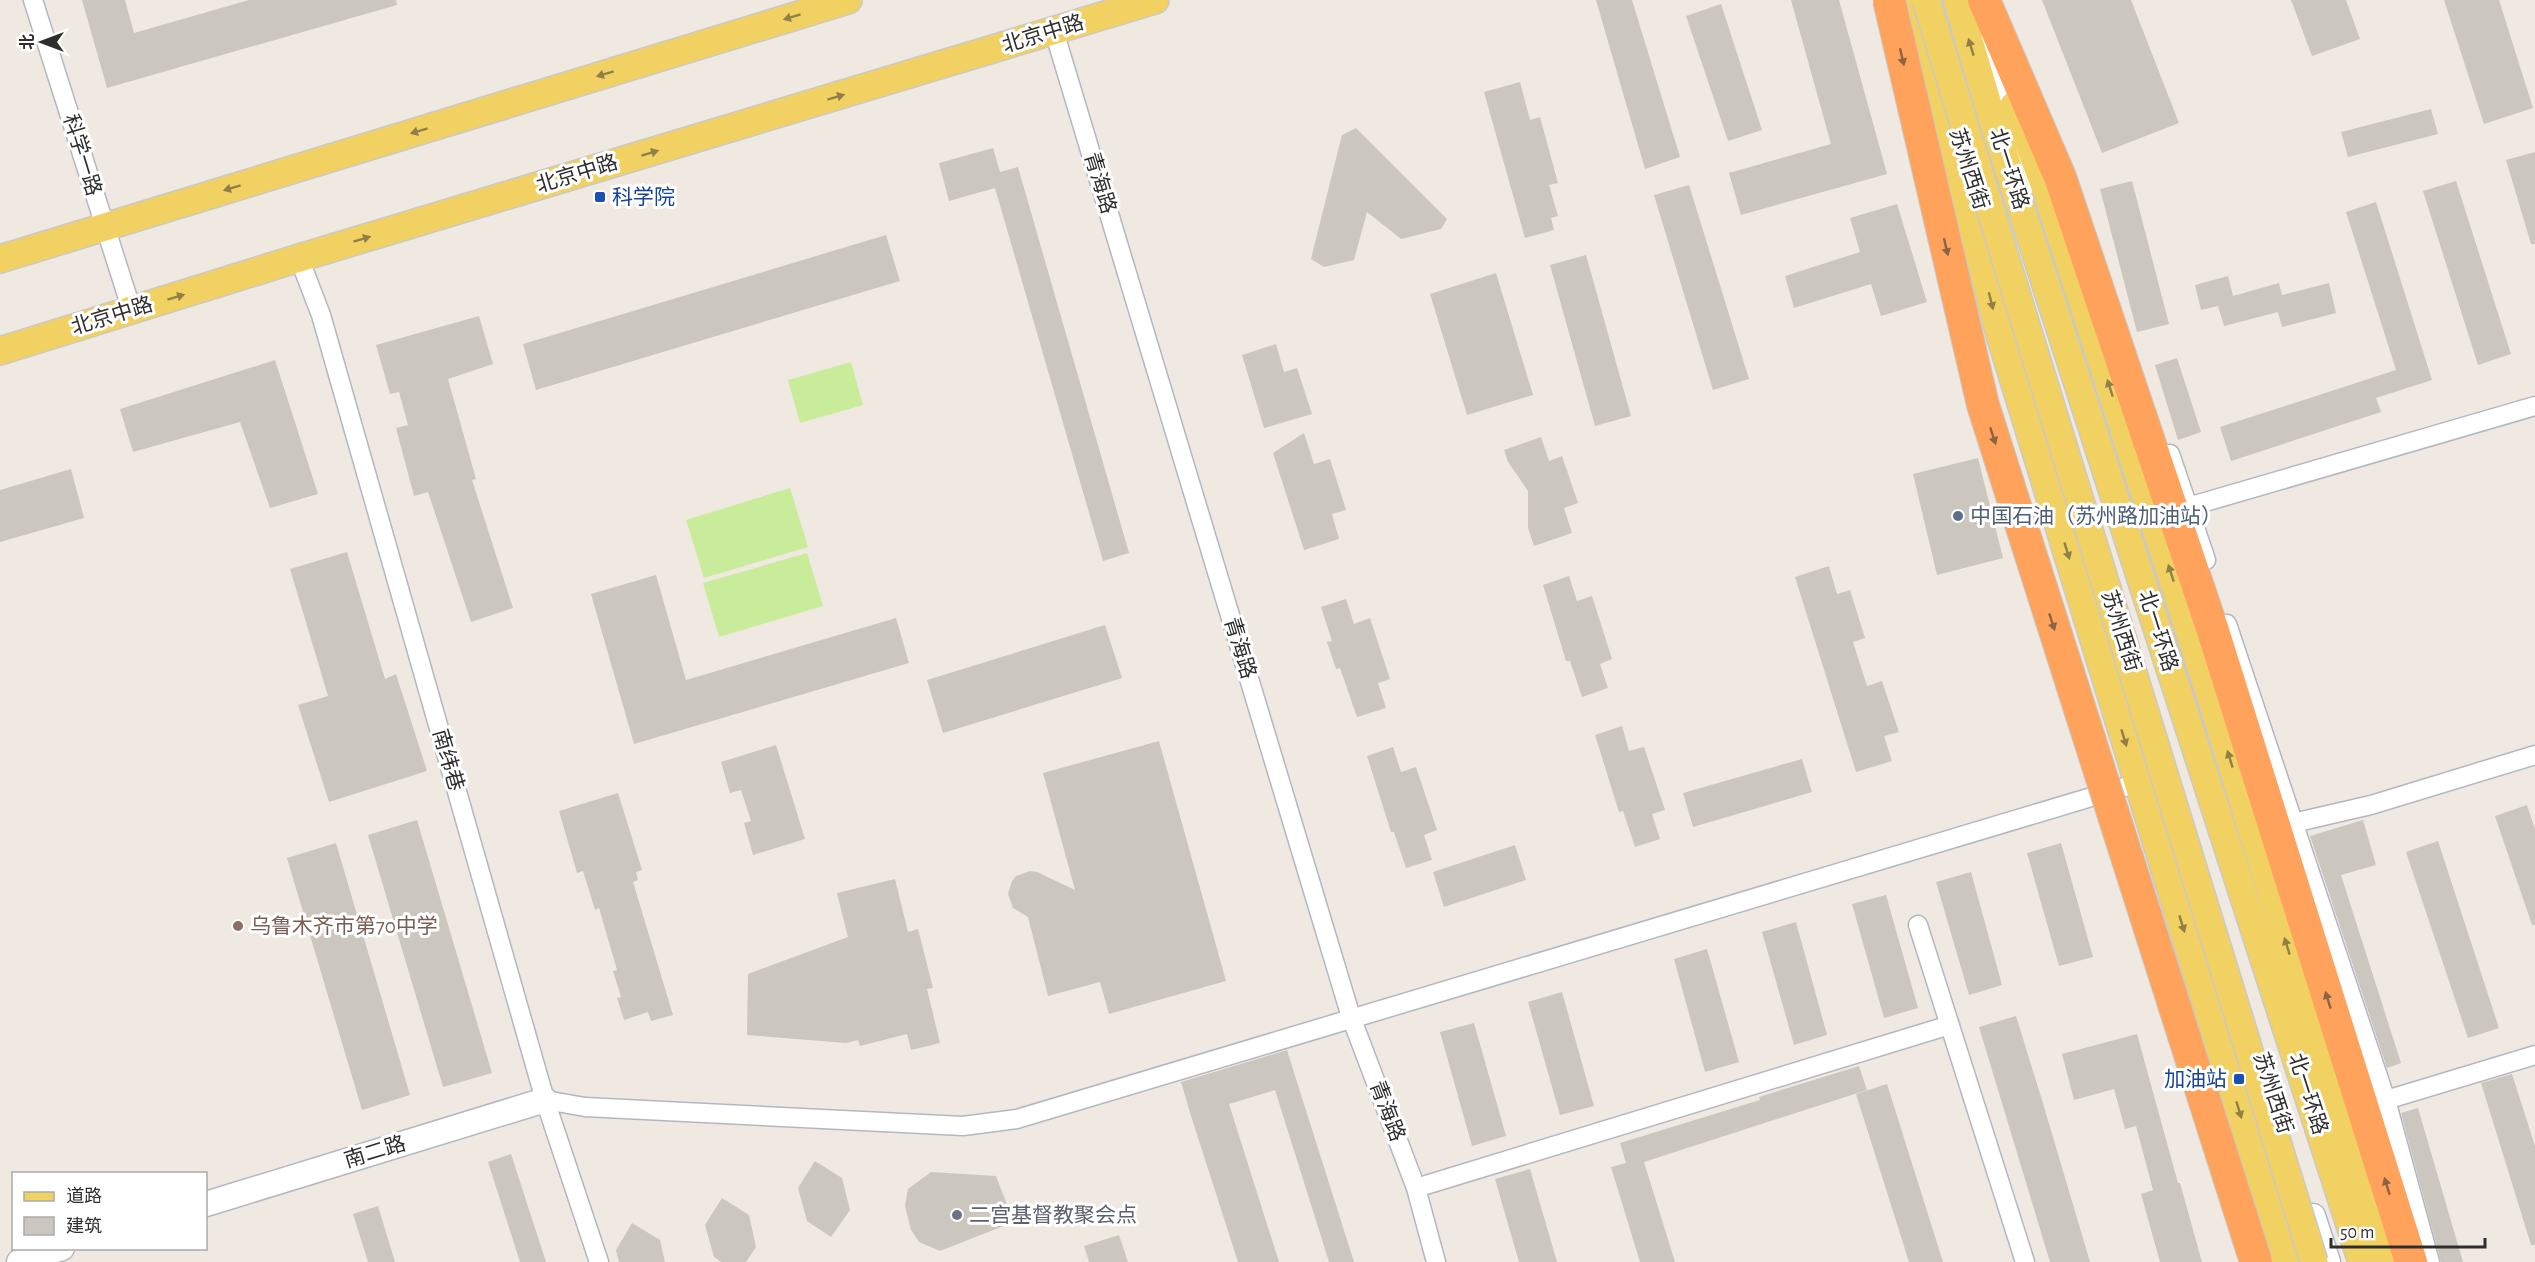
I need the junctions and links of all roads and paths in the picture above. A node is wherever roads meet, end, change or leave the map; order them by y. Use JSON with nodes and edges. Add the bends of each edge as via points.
{"nodes":[{"id":1,"x":33,"y":0,"type":"edge"},
{"id":2,"x":848,"y":0,"type":"edge"},
{"id":3,"x":1155,"y":0,"type":"edge"},
{"id":4,"x":1889,"y":0,"type":"edge"},
{"id":5,"x":1914,"y":0,"type":"edge"},
{"id":6,"x":1926,"y":0,"type":"edge"},
{"id":7,"x":1957,"y":0,"type":"edge"},
{"id":8,"x":1976,"y":0,"type":"edge"},
{"id":9,"x":1984,"y":0,"type":"edge"},
{"id":10,"x":1054,"y":31,"type":"junction"},
{"id":11,"x":1991,"y":45,"type":"junction"},
{"id":12,"x":104,"y":228,"type":"junction"},
{"id":13,"x":299,"y":258,"type":"junction"},
{"id":14,"x":0,"y":260,"type":"edge"},
{"id":15,"x":132,"y":310,"type":"junction"},
{"id":16,"x":0,"y":351,"type":"edge"},
{"id":17,"x":2535,"y":406,"type":"edge"},
{"id":18,"x":2170,"y":454,"type":"dead end"},
{"id":19,"x":2188,"y":507,"type":"junction"},
{"id":20,"x":2535,"y":755,"type":"edge"},
{"id":21,"x":2138,"y":783,"type":"junction"},
{"id":22,"x":2293,"y":823,"type":"junction"},
{"id":23,"x":1918,"y":925,"type":"dead end"},
{"id":24,"x":1351,"y":1017,"type":"junction"},
{"id":25,"x":1950,"y":1025,"type":"junction"},
{"id":26,"x":2535,"y":1055,"type":"edge"},
{"id":27,"x":545,"y":1100,"type":"junction"},
{"id":28,"x":2386,"y":1100,"type":"junction"},
{"id":29,"x":1416,"y":1188,"type":"junction"},
{"id":30,"x":207,"y":1204,"type":"edge"},
{"id":31,"x":56,"y":1250,"type":"edge"},
{"id":32,"x":19,"y":1262,"type":"edge"},
{"id":33,"x":599,"y":1262,"type":"edge"},
{"id":34,"x":1436,"y":1262,"type":"edge"},
{"id":35,"x":2025,"y":1262,"type":"edge"},
{"id":36,"x":2256,"y":1262,"type":"edge"},
{"id":37,"x":2286,"y":1262,"type":"edge"},
{"id":38,"x":2314,"y":1262,"type":"edge"},
{"id":39,"x":2328,"y":1262,"type":"edge"},
{"id":40,"x":2362,"y":1262,"type":"edge"},
{"id":41,"x":2370,"y":1262,"type":"edge"},
{"id":42,"x":2386,"y":1262,"type":"edge"},
{"id":43,"x":2411,"y":1262,"type":"edge"},
{"id":44,"x":2430,"y":1262,"type":"edge"}],
"edges":[{"from":1,"to":12,"type":"street","name":"科学一路"},
{"from":2,"to":12,"type":"main road","one_way":true},
{"from":3,"to":10,"type":"main road","name":"北京中路"},
{"from":4,"to":36,"type":"highway","one_way":true,"bridge":true,"via":[[1983,405]]},
{"from":5,"to":21,"type":"main road","one_way":true,"via":[[2000,335]]},
{"from":5,"to":39,"type":"main road","name":"苏州西街"},
{"from":6,"to":38,"type":"main road","name":"北一环路","bridge":true},
{"from":40,"to":7,"type":"main road","name":"北一环路","one_way":true},
{"from":8,"to":11,"type":"main road","name":"苏州西街"},
{"from":43,"to":9,"type":"highway","one_way":true,"via":[[2212,631],[2064,189]]},
{"from":13,"to":10,"type":"main road","name":"北京中路","one_way":true},
{"from":10,"to":24,"type":"street","name":"青海路"},
{"from":11,"to":41,"type":"main road","name":"苏州西街","via":[[2040,242]]},
{"from":42,"to":11,"type":"main road","one_way":true,"via":[[2211,698],[2044,184]]},
{"from":12,"to":14,"type":"main road"},
{"from":12,"to":15,"type":"street","name":"科学一路"},
{"from":15,"to":13,"type":"main road","name":"北京中路","one_way":true},
{"from":13,"to":27,"type":"street","name":"南纬巷","via":[[324,326]]},
{"from":15,"to":16,"type":"main road","name":"北京中路"},
{"from":17,"to":19,"type":"street"},
{"from":18,"to":19,"type":"street"},
{"from":19,"to":22,"type":"street"},
{"from":20,"to":22,"type":"street","via":[[2371,805]]},
{"from":21,"to":24,"type":"street"},
{"from":21,"to":37,"type":"main road","one_way":true},
{"from":22,"to":28,"type":"street"},
{"from":23,"to":25,"type":"street"},
{"from":24,"to":27,"type":"street","via":[[1017,1119],[963,1126],[585,1107]]},
{"from":24,"to":29,"type":"street","name":"青海路"},
{"from":25,"to":29,"type":"street"},
{"from":25,"to":35,"type":"street"},
{"from":26,"to":28,"type":"street"},
{"from":27,"to":30,"type":"main road","name":"南二路"},
{"from":27,"to":33,"type":"street","name":"南纬巷"},
{"from":28,"to":44,"type":"street"},
{"from":29,"to":34,"type":"street","name":"青海路"},
{"from":31,"to":32,"type":"main road"}]}
